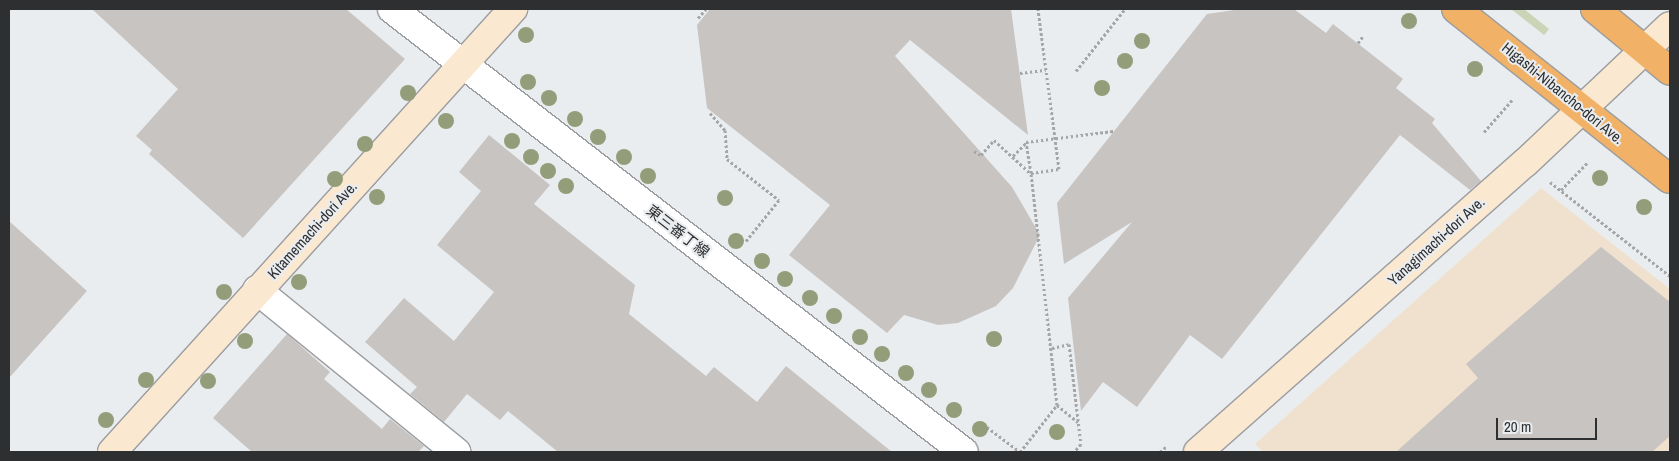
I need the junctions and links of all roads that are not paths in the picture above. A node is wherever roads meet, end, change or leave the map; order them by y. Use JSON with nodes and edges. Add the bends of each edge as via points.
{"nodes":[{"id":1,"x":392,"y":9,"type":"edge"},
{"id":2,"x":513,"y":9,"type":"edge"},
{"id":3,"x":1456,"y":9,"type":"edge"},
{"id":4,"x":1595,"y":9,"type":"edge"},
{"id":5,"x":1670,"y":26,"type":"edge"},
{"id":6,"x":1644,"y":50,"type":"junction"},
{"id":7,"x":463,"y":63,"type":"junction"},
{"id":8,"x":1670,"y":71,"type":"edge"},
{"id":9,"x":1580,"y":108,"type":"junction"},
{"id":10,"x":1670,"y":178,"type":"edge"},
{"id":11,"x":257,"y":290,"type":"junction"},
{"id":12,"x":112,"y":452,"type":"edge"},
{"id":13,"x":456,"y":452,"type":"edge"},
{"id":14,"x":964,"y":452,"type":"edge"},
{"id":15,"x":1198,"y":452,"type":"edge"}],
"edges":[{"from":1,"to":7,"type":"street","name":"東三番丁線"},
{"from":2,"to":7,"type":"street","name":"Kitamemachi-dori Ave."},
{"from":3,"to":9,"type":"highway","name":"Higashi-Nibancho-dori Ave."},
{"from":4,"to":6,"type":"highway"},
{"from":5,"to":6,"type":"street","name":"Yanagimachi-dori Ave."},
{"from":6,"to":8,"type":"highway"},
{"from":6,"to":9,"type":"street","name":"Yanagimachi-dori Ave."},
{"from":7,"to":11,"type":"street","name":"Kitamemachi-dori Ave."},
{"from":7,"to":14,"type":"street","name":"東三番丁線"},
{"from":9,"to":10,"type":"highway","name":"Higashi-Nibancho-dori Ave."},
{"from":9,"to":15,"type":"street","name":"Yanagimachi-dori Ave.","via":[[1525,163]]},
{"from":11,"to":12,"type":"street","name":"Kitamemachi-dori Ave."},
{"from":11,"to":13,"type":"street"}]}
